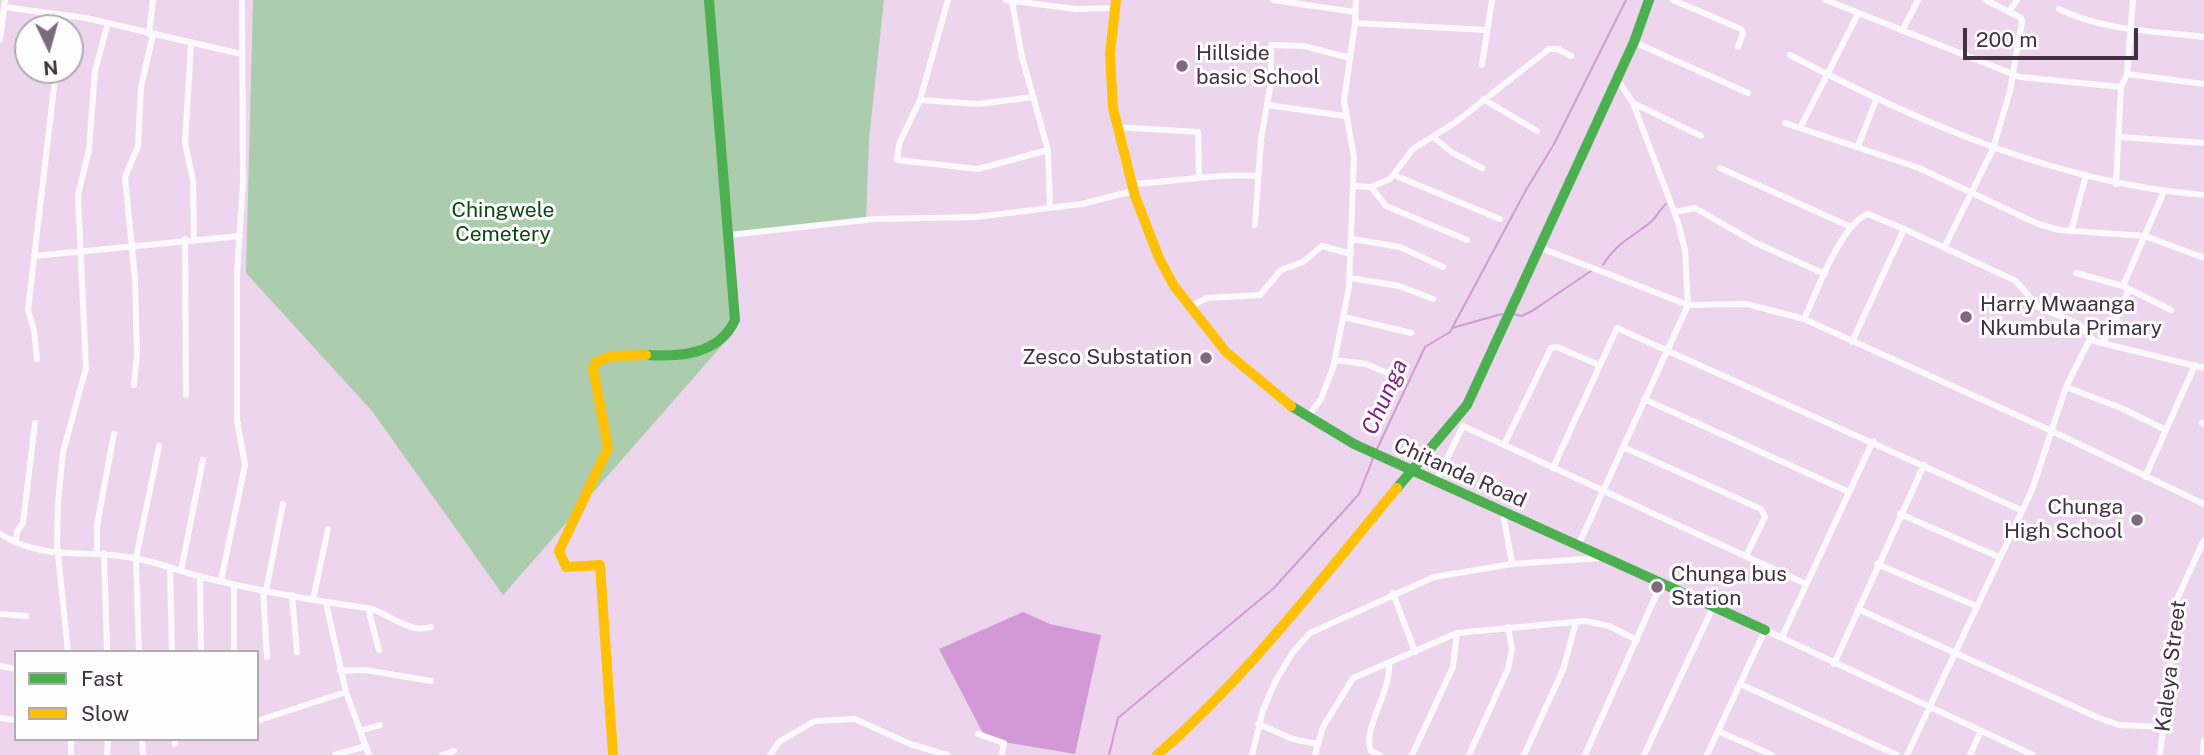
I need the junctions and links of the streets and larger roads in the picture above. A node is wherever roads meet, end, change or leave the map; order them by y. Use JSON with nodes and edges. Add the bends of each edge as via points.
{"nodes":[{"id":1,"x":153,"y":0,"type":"edge"},
{"id":2,"x":242,"y":0,"type":"edge"},
{"id":3,"x":709,"y":0,"type":"edge"},
{"id":4,"x":948,"y":0,"type":"edge"},
{"id":5,"x":1273,"y":0,"type":"edge"},
{"id":6,"x":1356,"y":0,"type":"edge"},
{"id":7,"x":1492,"y":0,"type":"edge"},
{"id":8,"x":1649,"y":0,"type":"edge"},
{"id":9,"x":1673,"y":0,"type":"edge"},
{"id":10,"x":1826,"y":0,"type":"edge"},
{"id":11,"x":1918,"y":0,"type":"edge"},
{"id":12,"x":1986,"y":0,"type":"edge"},
{"id":13,"x":2017,"y":0,"type":"edge"},
{"id":14,"x":2133,"y":0,"type":"edge"},
{"id":15,"x":1014,"y":1,"type":"edge"},
{"id":16,"x":4,"y":4,"type":"edge"},
{"id":17,"x":1116,"y":4,"type":"edge"},
{"id":18,"x":2059,"y":9,"type":"dead end"},
{"id":19,"x":2010,"y":10,"type":"junction"},
{"id":20,"x":1355,"y":12,"type":"junction"},
{"id":21,"x":58,"y":14,"type":"edge"},
{"id":22,"x":1858,"y":14,"type":"junction"},
{"id":23,"x":84,"y":19,"type":"edge"},
{"id":24,"x":108,"y":23,"type":"junction"},
{"id":25,"x":1355,"y":23,"type":"junction"},
{"id":26,"x":2131,"y":28,"type":"junction"},
{"id":27,"x":1487,"y":30,"type":"junction"},
{"id":28,"x":1902,"y":31,"type":"junction"},
{"id":29,"x":151,"y":34,"type":"junction"},
{"id":30,"x":2204,"y":37,"type":"edge"},
{"id":31,"x":0,"y":40,"type":"edge"},
{"id":32,"x":1634,"y":43,"type":"junction"},
{"id":33,"x":191,"y":44,"type":"junction"},
{"id":34,"x":1738,"y":47,"type":"dead end"},
{"id":35,"x":241,"y":54,"type":"junction"},
{"id":36,"x":1790,"y":55,"type":"dead end"},
{"id":37,"x":1571,"y":57,"type":"dead end"},
{"id":38,"x":1350,"y":58,"type":"junction"},
{"id":39,"x":1482,"y":65,"type":"dead end"},
{"id":40,"x":2011,"y":73,"type":"junction"},
{"id":41,"x":2127,"y":74,"type":"junction"},
{"id":42,"x":1827,"y":75,"type":"junction"},
{"id":43,"x":1617,"y":79,"type":"junction"},
{"id":44,"x":54,"y":84,"type":"edge"},
{"id":45,"x":2204,"y":85,"type":"edge"},
{"id":46,"x":2121,"y":87,"type":"junction"},
{"id":47,"x":1748,"y":93,"type":"dead end"},
{"id":48,"x":1034,"y":97,"type":"junction"},
{"id":49,"x":1483,"y":99,"type":"junction"},
{"id":50,"x":920,"y":100,"type":"junction"},
{"id":51,"x":1876,"y":100,"type":"junction"},
{"id":52,"x":1633,"y":103,"type":"junction"},
{"id":53,"x":1268,"y":105,"type":"junction"},
{"id":54,"x":1345,"y":117,"type":"junction"},
{"id":55,"x":1785,"y":122,"type":"dead end"},
{"id":56,"x":1116,"y":127,"type":"junction"},
{"id":57,"x":1800,"y":128,"type":"junction"},
{"id":58,"x":1536,"y":131,"type":"dead end"},
{"id":59,"x":1701,"y":135,"type":"dead end"},
{"id":60,"x":1433,"y":137,"type":"junction"},
{"id":61,"x":2120,"y":137,"type":"junction"},
{"id":62,"x":2204,"y":143,"type":"edge"},
{"id":63,"x":1858,"y":146,"type":"junction"},
{"id":64,"x":1993,"y":149,"type":"junction"},
{"id":65,"x":1048,"y":150,"type":"junction"},
{"id":66,"x":1482,"y":168,"type":"dead end"},
{"id":67,"x":1720,"y":168,"type":"dead end"},
{"id":68,"x":1394,"y":175,"type":"junction"},
{"id":69,"x":2086,"y":175,"type":"junction"},
{"id":70,"x":1258,"y":176,"type":"junction"},
{"id":71,"x":1199,"y":177,"type":"junction"},
{"id":72,"x":2116,"y":184,"type":"junction"},
{"id":73,"x":1353,"y":186,"type":"junction"},
{"id":74,"x":1371,"y":187,"type":"junction"},
{"id":75,"x":1130,"y":188,"type":"junction"},
{"id":76,"x":2164,"y":191,"type":"junction"},
{"id":77,"x":1970,"y":193,"type":"junction"},
{"id":78,"x":2204,"y":195,"type":"edge"},
{"id":79,"x":1050,"y":206,"type":"junction"},
{"id":80,"x":1675,"y":212,"type":"junction"},
{"id":81,"x":1500,"y":219,"type":"dead end"},
{"id":82,"x":1255,"y":225,"type":"dead end"},
{"id":83,"x":1852,"y":227,"type":"junction"},
{"id":84,"x":2072,"y":228,"type":"junction"},
{"id":85,"x":1904,"y":229,"type":"junction"},
{"id":86,"x":729,"y":235,"type":"junction"},
{"id":87,"x":240,"y":236,"type":"junction"},
{"id":88,"x":2145,"y":236,"type":"junction"},
{"id":89,"x":194,"y":238,"type":"junction"},
{"id":90,"x":185,"y":239,"type":"junction"},
{"id":91,"x":1352,"y":239,"type":"junction"},
{"id":92,"x":1467,"y":240,"type":"dead end"},
{"id":93,"x":133,"y":245,"type":"junction"},
{"id":94,"x":1945,"y":246,"type":"junction"},
{"id":95,"x":1541,"y":248,"type":"junction"},
{"id":96,"x":82,"y":250,"type":"junction"},
{"id":97,"x":1351,"y":254,"type":"junction"},
{"id":98,"x":34,"y":256,"type":"junction"},
{"id":99,"x":2204,"y":258,"type":"edge"},
{"id":100,"x":1443,"y":267,"type":"dead end"},
{"id":101,"x":2076,"y":273,"type":"dead end"},
{"id":102,"x":1825,"y":274,"type":"junction"},
{"id":103,"x":1350,"y":278,"type":"junction"},
{"id":104,"x":2126,"y":288,"type":"junction"},
{"id":105,"x":1433,"y":299,"type":"dead end"},
{"id":106,"x":1688,"y":305,"type":"junction"},
{"id":107,"x":1189,"y":307,"type":"junction"},
{"id":108,"x":2171,"y":310,"type":"dead end"},
{"id":109,"x":1344,"y":317,"type":"junction"},
{"id":110,"x":1804,"y":319,"type":"junction"},
{"id":111,"x":1411,"y":333,"type":"dead end"},
{"id":112,"x":2090,"y":339,"type":"junction"},
{"id":113,"x":1852,"y":342,"type":"junction"},
{"id":114,"x":2102,"y":343,"type":"junction"},
{"id":115,"x":1670,"y":350,"type":"junction"},
{"id":116,"x":37,"y":359,"type":"dead end"},
{"id":117,"x":1335,"y":360,"type":"junction"},
{"id":118,"x":1598,"y":365,"type":"junction"},
{"id":119,"x":2195,"y":365,"type":"junction"},
{"id":120,"x":2204,"y":368,"type":"edge"},
{"id":121,"x":1392,"y":375,"type":"dead end"},
{"id":122,"x":134,"y":385,"type":"dead end"},
{"id":123,"x":2066,"y":387,"type":"junction"},
{"id":124,"x":186,"y":395,"type":"dead end"},
{"id":125,"x":1644,"y":399,"type":"junction"},
{"id":126,"x":1307,"y":418,"type":"junction"},
{"id":127,"x":35,"y":423,"type":"dead end"},
{"id":128,"x":2164,"y":429,"type":"junction"},
{"id":129,"x":2054,"y":432,"type":"junction"},
{"id":130,"x":114,"y":434,"type":"dead end"},
{"id":131,"x":1873,"y":441,"type":"junction"},
{"id":132,"x":1504,"y":445,"type":"junction"},
{"id":133,"x":159,"y":446,"type":"dead end"},
{"id":134,"x":1623,"y":447,"type":"junction"},
{"id":135,"x":203,"y":460,"type":"dead end"},
{"id":136,"x":1924,"y":465,"type":"junction"},
{"id":137,"x":1553,"y":468,"type":"junction"},
{"id":138,"x":1411,"y":472,"type":"junction"},
{"id":139,"x":2145,"y":477,"type":"junction"},
{"id":140,"x":1435,"y":483,"type":"junction"},
{"id":141,"x":1602,"y":492,"type":"junction"},
{"id":142,"x":1849,"y":492,"type":"junction"},
{"id":143,"x":283,"y":504,"type":"dead end"},
{"id":144,"x":2204,"y":505,"type":"edge"},
{"id":145,"x":2021,"y":510,"type":"junction"},
{"id":146,"x":1503,"y":513,"type":"junction"},
{"id":147,"x":1900,"y":514,"type":"junction"},
{"id":148,"x":328,"y":529,"type":"dead end"},
{"id":149,"x":0,"y":534,"type":"edge"},
{"id":150,"x":2204,"y":540,"type":"edge"},
{"id":151,"x":16,"y":542,"type":"junction"},
{"id":152,"x":1578,"y":546,"type":"junction"},
{"id":153,"x":101,"y":553,"type":"junction"},
{"id":154,"x":59,"y":555,"type":"junction"},
{"id":155,"x":1746,"y":556,"type":"junction"},
{"id":156,"x":1999,"y":557,"type":"junction"},
{"id":157,"x":136,"y":558,"type":"junction"},
{"id":158,"x":1600,"y":558,"type":"junction"},
{"id":159,"x":1512,"y":564,"type":"junction"},
{"id":160,"x":1877,"y":565,"type":"junction"},
{"id":161,"x":170,"y":568,"type":"junction"},
{"id":162,"x":181,"y":572,"type":"junction"},
{"id":163,"x":200,"y":576,"type":"junction"},
{"id":164,"x":221,"y":581,"type":"junction"},
{"id":165,"x":234,"y":584,"type":"junction"},
{"id":166,"x":1661,"y":584,"type":"junction"},
{"id":167,"x":1805,"y":584,"type":"junction"},
{"id":168,"x":265,"y":590,"type":"junction"},
{"id":169,"x":1393,"y":593,"type":"junction"},
{"id":170,"x":292,"y":596,"type":"junction"},
{"id":171,"x":313,"y":600,"type":"junction"},
{"id":172,"x":326,"y":603,"type":"junction"},
{"id":173,"x":1976,"y":606,"type":"junction"},
{"id":174,"x":1713,"y":607,"type":"junction"},
{"id":175,"x":368,"y":608,"type":"junction"},
{"id":176,"x":1857,"y":610,"type":"junction"},
{"id":177,"x":0,"y":614,"type":"edge"},
{"id":178,"x":26,"y":616,"type":"dead end"},
{"id":179,"x":1576,"y":622,"type":"junction"},
{"id":180,"x":431,"y":627,"type":"dead end"},
{"id":181,"x":1508,"y":627,"type":"junction"},
{"id":182,"x":1765,"y":630,"type":"junction"},
{"id":183,"x":1458,"y":633,"type":"junction"},
{"id":184,"x":1782,"y":638,"type":"junction"},
{"id":185,"x":1637,"y":640,"type":"junction"},
{"id":186,"x":201,"y":647,"type":"dead end"},
{"id":187,"x":68,"y":650,"type":"edge"},
{"id":188,"x":107,"y":650,"type":"edge"},
{"id":189,"x":139,"y":650,"type":"edge"},
{"id":190,"x":172,"y":650,"type":"edge"},
{"id":191,"x":234,"y":650,"type":"edge"},
{"id":192,"x":379,"y":650,"type":"dead end"},
{"id":193,"x":297,"y":652,"type":"dead end"},
{"id":194,"x":1415,"y":652,"type":"junction"},
{"id":195,"x":1955,"y":653,"type":"junction"},
{"id":196,"x":267,"y":657,"type":"dead end"},
{"id":197,"x":1389,"y":664,"type":"junction"},
{"id":198,"x":1834,"y":664,"type":"junction"},
{"id":199,"x":340,"y":671,"type":"junction"},
{"id":200,"x":431,"y":681,"type":"dead end"},
{"id":201,"x":1740,"y":684,"type":"junction"},
{"id":202,"x":346,"y":692,"type":"junction"},
{"id":203,"x":1930,"y":708,"type":"junction"},
{"id":204,"x":259,"y":720,"type":"edge"},
{"id":205,"x":380,"y":724,"type":"dead end"},
{"id":206,"x":1258,"y":724,"type":"junction"},
{"id":207,"x":2164,"y":727,"type":"junction"},
{"id":208,"x":360,"y":731,"type":"junction"},
{"id":209,"x":1718,"y":731,"type":"junction"},
{"id":210,"x":1981,"y":731,"type":"junction"},
{"id":211,"x":978,"y":734,"type":"dead end"},
{"id":212,"x":2204,"y":741,"type":"edge"},
{"id":213,"x":1317,"y":744,"type":"junction"},
{"id":214,"x":366,"y":746,"type":"junction"},
{"id":215,"x":454,"y":751,"type":"dead end"},
{"id":216,"x":335,"y":755,"type":"edge"},
{"id":217,"x":369,"y":755,"type":"edge"},
{"id":218,"x":442,"y":755,"type":"edge"},
{"id":219,"x":613,"y":755,"type":"edge"},
{"id":220,"x":770,"y":755,"type":"edge"},
{"id":221,"x":947,"y":755,"type":"edge"},
{"id":222,"x":1002,"y":755,"type":"edge"},
{"id":223,"x":1157,"y":755,"type":"edge"},
{"id":224,"x":1252,"y":755,"type":"edge"},
{"id":225,"x":1315,"y":755,"type":"edge"},
{"id":226,"x":1380,"y":755,"type":"edge"},
{"id":227,"x":1412,"y":755,"type":"edge"},
{"id":228,"x":1469,"y":755,"type":"edge"},
{"id":229,"x":1524,"y":755,"type":"edge"},
{"id":230,"x":1585,"y":755,"type":"edge"},
{"id":231,"x":1644,"y":755,"type":"edge"},
{"id":232,"x":1707,"y":755,"type":"edge"},
{"id":233,"x":1772,"y":755,"type":"edge"},
{"id":234,"x":1896,"y":755,"type":"edge"},
{"id":235,"x":1907,"y":755,"type":"edge"},
{"id":236,"x":1970,"y":755,"type":"edge"},
{"id":237,"x":2033,"y":755,"type":"edge"},
{"id":238,"x":2160,"y":755,"type":"edge"},
{"id":239,"x":2203,"y":755,"type":"edge"}],
"edges":[{"from":1,"to":29,"type":"street"},
{"from":2,"to":35,"type":"street"},
{"from":3,"to":86,"type":"street"},
{"from":4,"to":50,"type":"street"},
{"from":5,"to":20,"type":"street"},
{"from":6,"to":20,"type":"street"},
{"from":7,"to":27,"type":"street"},
{"from":8,"to":32,"type":"street"},
{"from":9,"to":34,"type":"street","via":[[1741,29]]},
{"from":10,"to":22,"type":"street"},
{"from":11,"to":28,"type":"street"},
{"from":12,"to":19,"type":"street"},
{"from":13,"to":19,"type":"street"},
{"from":14,"to":26,"type":"street"},
{"from":15,"to":17,"type":"street","via":[[1075,9]]},
{"from":15,"to":48,"type":"street","via":[[1022,57]]},
{"from":16,"to":21,"type":"street"},
{"from":16,"to":31,"type":"street"},
{"from":17,"to":56,"type":"street","name":"Chitanda Road","via":[[1110,54]]},
{"from":18,"to":26,"type":"street","via":[[2112,27]]},
{"from":19,"to":40,"type":"street","via":[[2022,22]]},
{"from":20,"to":25,"type":"street"},
{"from":22,"to":28,"type":"street"},
{"from":22,"to":42,"type":"street"},
{"from":23,"to":24,"type":"street"},
{"from":24,"to":29,"type":"street"},
{"from":24,"to":96,"type":"street","via":[[91,96],[89,150],[79,182]]},
{"from":25,"to":27,"type":"street"},
{"from":25,"to":38,"type":"street"},
{"from":26,"to":30,"type":"street"},
{"from":26,"to":41,"type":"street"},
{"from":27,"to":39,"type":"street"},
{"from":28,"to":40,"type":"street"},
{"from":29,"to":33,"type":"street"},
{"from":29,"to":93,"type":"street","via":[[141,87],[138,146],[125,177]]},
{"from":32,"to":43,"type":"street"},
{"from":32,"to":47,"type":"street"},
{"from":33,"to":35,"type":"street"},
{"from":33,"to":89,"type":"street","via":[[186,143],[193,180]]},
{"from":35,"to":87,"type":"street"},
{"from":36,"to":42,"type":"street"},
{"from":37,"to":49,"type":"street","via":[[1549,49]]},
{"from":38,"to":53,"type":"street","via":[[1304,46],[1271,45]]},
{"from":38,"to":54,"type":"street"},
{"from":40,"to":46,"type":"street"},
{"from":40,"to":64,"type":"street"},
{"from":41,"to":45,"type":"street"},
{"from":41,"to":46,"type":"street"},
{"from":42,"to":51,"type":"street"},
{"from":42,"to":57,"type":"street"},
{"from":43,"to":52,"type":"street"},
{"from":43,"to":95,"type":"street"},
{"from":44,"to":98,"type":"street"},
{"from":46,"to":61,"type":"street"},
{"from":48,"to":50,"type":"street","via":[[958,104]]},
{"from":48,"to":65,"type":"street"},
{"from":49,"to":58,"type":"street"},
{"from":49,"to":60,"type":"street"},
{"from":50,"to":65,"type":"street","via":[[899,144],[900,163],[978,169]]},
{"from":51,"to":63,"type":"street"},
{"from":51,"to":64,"type":"street"},
{"from":52,"to":59,"type":"street"},
{"from":52,"to":80,"type":"street"},
{"from":53,"to":54,"type":"street"},
{"from":53,"to":70,"type":"street"},
{"from":54,"to":73,"type":"street","via":[[1354,158]]},
{"from":55,"to":57,"type":"street"},
{"from":56,"to":71,"type":"street","via":[[1198,132]]},
{"from":56,"to":75,"type":"street","name":"Chitanda Road"},
{"from":57,"to":63,"type":"street"},
{"from":60,"to":66,"type":"street"},
{"from":60,"to":68,"type":"street","via":[[1413,149]]},
{"from":61,"to":62,"type":"street"},
{"from":61,"to":72,"type":"street"},
{"from":63,"to":77,"type":"street"},
{"from":64,"to":69,"type":"street"},
{"from":64,"to":77,"type":"street"},
{"from":65,"to":79,"type":"street"},
{"from":67,"to":83,"type":"street"},
{"from":68,"to":74,"type":"street"},
{"from":68,"to":81,"type":"street"},
{"from":69,"to":72,"type":"street"},
{"from":69,"to":84,"type":"street"},
{"from":70,"to":71,"type":"street"},
{"from":70,"to":82,"type":"street"},
{"from":71,"to":75,"type":"street"},
{"from":72,"to":76,"type":"street"},
{"from":73,"to":74,"type":"street"},
{"from":73,"to":91,"type":"street"},
{"from":74,"to":92,"type":"street","via":[[1391,208]]},
{"from":75,"to":79,"type":"street","via":[[1082,204]]},
{"from":75,"to":107,"type":"street","name":"Chitanda Road","via":[[1159,258]]},
{"from":76,"to":78,"type":"street"},
{"from":76,"to":88,"type":"street"},
{"from":77,"to":84,"type":"street","via":[[2038,224],[2059,230]]},
{"from":77,"to":94,"type":"street"},
{"from":79,"to":86,"type":"street","via":[[976,217],[875,219]]},
{"from":80,"to":102,"type":"street","via":[[1695,208],[1746,238]]},
{"from":80,"to":106,"type":"street","via":[[1685,250]]},
{"from":83,"to":85,"type":"street","via":[[1868,214]]},
{"from":83,"to":102,"type":"street"},
{"from":84,"to":88,"type":"street"},
{"from":85,"to":94,"type":"street"},
{"from":85,"to":113,"type":"street"},
{"from":86,"to":219,"type":"street","via":[[735,320],[728,331],[712,346],[691,355],[600,360],[593,368],[608,448],[559,551],[566,566],[600,565]]},
{"from":87,"to":89,"type":"street"},
{"from":87,"to":164,"type":"street","via":[[237,420],[245,465]]},
{"from":88,"to":99,"type":"street"},
{"from":88,"to":104,"type":"street"},
{"from":89,"to":90,"type":"street"},
{"from":90,"to":93,"type":"street"},
{"from":90,"to":124,"type":"street"},
{"from":91,"to":97,"type":"street"},
{"from":91,"to":100,"type":"street","via":[[1400,247]]},
{"from":93,"to":96,"type":"street"},
{"from":93,"to":122,"type":"street"},
{"from":94,"to":112,"type":"street","via":[[2016,281],[2038,307],[2080,324]]},
{"from":95,"to":106,"type":"street"},
{"from":95,"to":138,"type":"street","via":[[1467,405]]},
{"from":96,"to":98,"type":"street"},
{"from":96,"to":154,"type":"street","via":[[86,368],[63,452]]},
{"from":97,"to":103,"type":"street"},
{"from":97,"to":107,"type":"street","via":[[1322,246],[1303,262],[1281,270],[1260,295],[1207,298]]},
{"from":98,"to":116,"type":"street","via":[[28,310]]},
{"from":101,"to":104,"type":"street"},
{"from":102,"to":110,"type":"street"},
{"from":103,"to":105,"type":"street","via":[[1399,286]]},
{"from":103,"to":109,"type":"street"},
{"from":104,"to":108,"type":"street"},
{"from":104,"to":114,"type":"street"},
{"from":106,"to":110,"type":"street","via":[[1747,304]]},
{"from":106,"to":115,"type":"street"},
{"from":107,"to":126,"type":"street","name":"Chitanda Road","via":[[1226,352]]},
{"from":109,"to":111,"type":"street"},
{"from":109,"to":117,"type":"street"},
{"from":110,"to":113,"type":"street"},
{"from":112,"to":114,"type":"street"},
{"from":112,"to":123,"type":"street"},
{"from":113,"to":129,"type":"street"},
{"from":114,"to":119,"type":"street"},
{"from":115,"to":118,"type":"street","via":[[1617,328]]},
{"from":115,"to":125,"type":"street"},
{"from":115,"to":131,"type":"street"},
{"from":117,"to":121,"type":"street","via":[[1366,364]]},
{"from":117,"to":126,"type":"street","via":[[1321,399]]},
{"from":118,"to":132,"type":"street","via":[[1551,348]]},
{"from":118,"to":137,"type":"street"},
{"from":119,"to":120,"type":"street"},
{"from":119,"to":128,"type":"street"},
{"from":123,"to":128,"type":"street"},
{"from":123,"to":129,"type":"street"},
{"from":125,"to":134,"type":"street"},
{"from":125,"to":142,"type":"street"},
{"from":126,"to":138,"type":"street","name":"Chitanda Road"},
{"from":127,"to":151,"type":"street","via":[[23,523]]},
{"from":128,"to":139,"type":"street"},
{"from":129,"to":139,"type":"street"},
{"from":129,"to":145,"type":"street"},
{"from":130,"to":153,"type":"street","via":[[97,525]]},
{"from":131,"to":136,"type":"street"},
{"from":131,"to":142,"type":"street"},
{"from":132,"to":137,"type":"street"},
{"from":132,"to":140,"type":"street","via":[[1461,426]]},
{"from":133,"to":157,"type":"street"},
{"from":134,"to":141,"type":"street"},
{"from":134,"to":155,"type":"street","via":[[1761,509],[1765,517]]},
{"from":135,"to":162,"type":"street"},
{"from":136,"to":145,"type":"street"},
{"from":136,"to":147,"type":"street"},
{"from":137,"to":141,"type":"street"},
{"from":138,"to":140,"type":"street","name":"Chitanda Road"},
{"from":138,"to":223,"type":"street","via":[[1262,649],[1195,722]]},
{"from":139,"to":144,"type":"street"},
{"from":140,"to":146,"type":"street","name":"Chitanda Road"},
{"from":141,"to":152,"type":"street"},
{"from":141,"to":155,"type":"street"},
{"from":142,"to":167,"type":"street"},
{"from":143,"to":168,"type":"street"},
{"from":145,"to":156,"type":"street"},
{"from":146,"to":152,"type":"street","name":"Chitanda Road"},
{"from":146,"to":159,"type":"street"},
{"from":147,"to":156,"type":"street"},
{"from":147,"to":160,"type":"street"},
{"from":148,"to":171,"type":"street"},
{"from":149,"to":151,"type":"street"},
{"from":150,"to":207,"type":"street","name":"Kaleya Street","via":[[2177,599]]},
{"from":151,"to":154,"type":"street"},
{"from":152,"to":158,"type":"street","name":"Chitanda Road"},
{"from":153,"to":154,"type":"street"},
{"from":153,"to":157,"type":"street"},
{"from":153,"to":188,"type":"street"},
{"from":154,"to":187,"type":"street"},
{"from":155,"to":167,"type":"street"},
{"from":156,"to":173,"type":"street"},
{"from":157,"to":161,"type":"street"},
{"from":157,"to":189,"type":"street"},
{"from":158,"to":159,"type":"street"},
{"from":158,"to":166,"type":"street","name":"Chitanda Road"},
{"from":159,"to":169,"type":"street","via":[[1434,577]]},
{"from":160,"to":173,"type":"street"},
{"from":160,"to":176,"type":"street"},
{"from":161,"to":162,"type":"street"},
{"from":161,"to":190,"type":"street"},
{"from":162,"to":163,"type":"street"},
{"from":163,"to":164,"type":"street"},
{"from":163,"to":186,"type":"street"},
{"from":164,"to":165,"type":"street"},
{"from":165,"to":168,"type":"street"},
{"from":165,"to":191,"type":"street"},
{"from":166,"to":174,"type":"street","name":"Chitanda Road"},
{"from":166,"to":185,"type":"street"},
{"from":167,"to":184,"type":"street"},
{"from":168,"to":170,"type":"street"},
{"from":168,"to":196,"type":"street"},
{"from":169,"to":194,"type":"street"},
{"from":169,"to":206,"type":"street","via":[[1306,636],[1276,680]]},
{"from":170,"to":171,"type":"street"},
{"from":170,"to":193,"type":"street"},
{"from":171,"to":172,"type":"street"},
{"from":172,"to":175,"type":"street"},
{"from":172,"to":199,"type":"street"},
{"from":173,"to":195,"type":"street"},
{"from":174,"to":182,"type":"street","name":"Chitanda Road"},
{"from":174,"to":231,"type":"street"},
{"from":175,"to":180,"type":"street","via":[[417,630]]},
{"from":175,"to":192,"type":"street"},
{"from":176,"to":195,"type":"street"},
{"from":176,"to":198,"type":"street"},
{"from":177,"to":178,"type":"street"},
{"from":179,"to":181,"type":"street"},
{"from":179,"to":185,"type":"street","via":[[1609,626]]},
{"from":179,"to":229,"type":"street","via":[[1563,670]]},
{"from":181,"to":183,"type":"street"},
{"from":181,"to":228,"type":"street","via":[[1512,649],[1508,669]]},
{"from":182,"to":184,"type":"street"},
{"from":182,"to":201,"type":"street"},
{"from":183,"to":194,"type":"street"},
{"from":183,"to":227,"type":"street","via":[[1453,667]]},
{"from":184,"to":198,"type":"street"},
{"from":185,"to":230,"type":"street"},
{"from":194,"to":197,"type":"street"},
{"from":195,"to":203,"type":"street"},
{"from":195,"to":207,"type":"street","via":[[2113,724]]},
{"from":197,"to":213,"type":"street","via":[[1353,678]]},
{"from":197,"to":226,"type":"street","via":[[1388,683],[1367,740],[1371,751]]},
{"from":198,"to":203,"type":"street"},
{"from":199,"to":200,"type":"street","via":[[365,670]]},
{"from":199,"to":202,"type":"street"},
{"from":201,"to":209,"type":"street"},
{"from":201,"to":234,"type":"street"},
{"from":202,"to":204,"type":"street"},
{"from":202,"to":208,"type":"street"},
{"from":203,"to":210,"type":"street"},
{"from":203,"to":235,"type":"street"},
{"from":205,"to":208,"type":"street"},
{"from":206,"to":213,"type":"street"},
{"from":206,"to":224,"type":"street"},
{"from":207,"to":238,"type":"street","name":"Kaleya Street"},
{"from":208,"to":214,"type":"street"},
{"from":209,"to":232,"type":"street"},
{"from":209,"to":233,"type":"street"},
{"from":210,"to":236,"type":"street"},
{"from":210,"to":237,"type":"street"},
{"from":211,"to":222,"type":"street","via":[[1004,743]]},
{"from":212,"to":239,"type":"street"},
{"from":213,"to":225,"type":"street"},
{"from":214,"to":216,"type":"street"},
{"from":214,"to":217,"type":"street"},
{"from":215,"to":218,"type":"street"},
{"from":220,"to":221,"type":"street","via":[[780,741],[815,721],[855,719]]}]}
